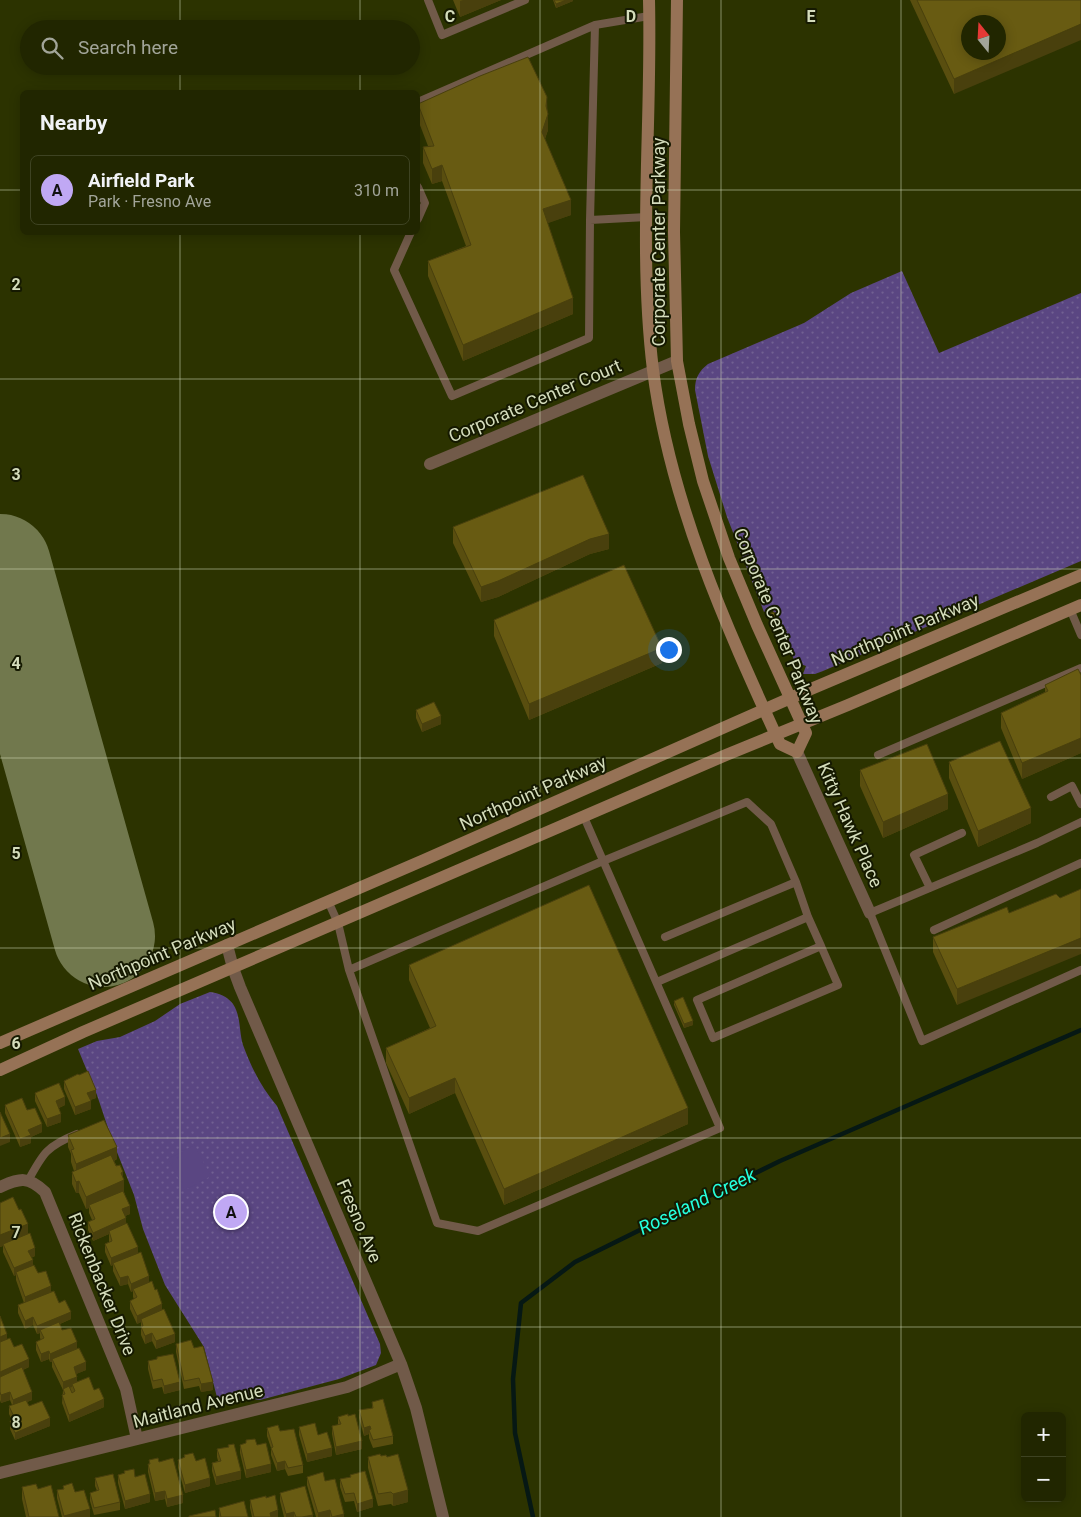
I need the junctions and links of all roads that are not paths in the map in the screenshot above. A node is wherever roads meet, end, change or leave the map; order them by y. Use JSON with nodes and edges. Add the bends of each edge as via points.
{"nodes":[{"id":1,"x":428,"y":0,"type":"edge"},
{"id":2,"x":525,"y":0,"type":"edge"},
{"id":3,"x":649,"y":0,"type":"edge"},
{"id":4,"x":676,"y":0,"type":"edge"},
{"id":5,"x":649,"y":16,"type":"junction"},
{"id":6,"x":595,"y":25,"type":"junction"},
{"id":7,"x":420,"y":101,"type":"edge"},
{"id":8,"x":420,"y":192,"type":"edge"},
{"id":9,"x":420,"y":214,"type":"edge"},
{"id":10,"x":647,"y":217,"type":"junction"},
{"id":11,"x":590,"y":220,"type":"junction"},
{"id":12,"x":410,"y":235,"type":"edge"},
{"id":13,"x":678,"y":361,"type":"junction"},
{"id":14,"x":654,"y":371,"type":"junction"},
{"id":15,"x":430,"y":464,"type":"dead end"},
{"id":16,"x":1081,"y":574,"type":"edge"},
{"id":17,"x":1075,"y":607,"type":"edge"},
{"id":18,"x":1081,"y":635,"type":"edge"},
{"id":19,"x":1081,"y":668,"type":"edge"},
{"id":20,"x":790,"y":698,"type":"junction"},
{"id":21,"x":764,"y":710,"type":"junction"},
{"id":22,"x":802,"y":724,"type":"junction"},
{"id":23,"x":776,"y":735,"type":"junction"},
{"id":24,"x":797,"y":752,"type":"junction"},
{"id":25,"x":878,"y":754,"type":"dead end"},
{"id":26,"x":1081,"y":782,"type":"edge"},
{"id":27,"x":1072,"y":786,"type":"junction"},
{"id":28,"x":1051,"y":797,"type":"dead end"},
{"id":29,"x":1081,"y":804,"type":"edge"},
{"id":30,"x":584,"y":817,"type":"junction"},
{"id":31,"x":1081,"y":822,"type":"edge"},
{"id":32,"x":962,"y":833,"type":"dead end"},
{"id":33,"x":603,"y":861,"type":"junction"},
{"id":34,"x":1081,"y":863,"type":"edge"},
{"id":35,"x":796,"y":882,"type":"junction"},
{"id":36,"x":930,"y":888,"type":"junction"},
{"id":37,"x":328,"y":901,"type":"junction"},
{"id":38,"x":870,"y":913,"type":"junction"},
{"id":39,"x":808,"y":917,"type":"junction"},
{"id":40,"x":338,"y":923,"type":"junction"},
{"id":41,"x":934,"y":930,"type":"dead end"},
{"id":42,"x":664,"y":937,"type":"dead end"},
{"id":43,"x":227,"y":945,"type":"junction"},
{"id":44,"x":821,"y":946,"type":"junction"},
{"id":45,"x":233,"y":968,"type":"junction"},
{"id":46,"x":348,"y":970,"type":"junction"},
{"id":47,"x":1081,"y":970,"type":"edge"},
{"id":48,"x":657,"y":982,"type":"junction"},
{"id":49,"x":0,"y":1043,"type":"edge"},
{"id":50,"x":0,"y":1070,"type":"edge"},
{"id":51,"x":82,"y":1132,"type":"edge"},
{"id":52,"x":28,"y":1181,"type":"junction"},
{"id":53,"x":0,"y":1187,"type":"edge"},
{"id":54,"x":401,"y":1364,"type":"junction"},
{"id":55,"x":138,"y":1439,"type":"junction"},
{"id":56,"x":0,"y":1474,"type":"edge"},
{"id":57,"x":443,"y":1517,"type":"edge"}],
"edges":[{"from":1,"to":2,"type":"lane","via":[[442,35]]},
{"from":3,"to":5,"type":"street","name":"Corporate Center Parkway"},
{"from":4,"to":13,"type":"street","name":"Corporate Center Parkway","via":[[674,232]]},
{"from":5,"to":6,"type":"lane"},
{"from":5,"to":10,"type":"street","name":"Corporate Center Parkway"},
{"from":6,"to":7,"type":"lane"},
{"from":6,"to":11,"type":"lane"},
{"from":8,"to":9,"type":"lane","via":[[425,203]]},
{"from":10,"to":11,"type":"lane"},
{"from":10,"to":14,"type":"street","name":"Corporate Center Parkway","via":[[646,288]]},
{"from":11,"to":12,"type":"lane","via":[[589,338],[452,396],[394,270]]},
{"from":13,"to":14,"type":"street","name":"Corporate Center Court"},
{"from":13,"to":20,"type":"street","name":"Corporate Center Parkway","via":[[703,481],[728,558]]},
{"from":14,"to":15,"type":"street","name":"Corporate Center Court"},
{"from":14,"to":21,"type":"street","name":"Corporate Center Parkway","via":[[669,460],[692,534],[716,600]]},
{"from":16,"to":20,"type":"street","name":"Northpoint Parkway"},
{"from":17,"to":18,"type":"lane"},
{"from":17,"to":22,"type":"street"},
{"from":19,"to":25,"type":"lane"},
{"from":20,"to":21,"type":"street","name":"Northpoint Parkway"},
{"from":20,"to":22,"type":"street","name":"Corporate Center Parkway"},
{"from":21,"to":23,"type":"street","name":"Corporate Center Parkway"},
{"from":21,"to":37,"type":"street","name":"Northpoint Parkway"},
{"from":22,"to":23,"type":"street"},
{"from":22,"to":24,"type":"street","name":"Corporate Center Parkway","via":[[806,733]]},
{"from":23,"to":24,"type":"street","name":"Corporate Center Parkway","via":[[780,744]]},
{"from":23,"to":30,"type":"street"},
{"from":24,"to":38,"type":"street","name":"Kitty Hawk Place"},
{"from":26,"to":27,"type":"lane"},
{"from":27,"to":28,"type":"lane"},
{"from":27,"to":29,"type":"lane"},
{"from":30,"to":33,"type":"lane"},
{"from":30,"to":40,"type":"street"},
{"from":31,"to":36,"type":"lane"},
{"from":32,"to":36,"type":"lane","via":[[914,855]]},
{"from":33,"to":35,"type":"lane","via":[[747,802],[772,824]]},
{"from":33,"to":46,"type":"lane"},
{"from":33,"to":48,"type":"lane"},
{"from":34,"to":41,"type":"lane"},
{"from":35,"to":39,"type":"lane"},
{"from":35,"to":42,"type":"lane"},
{"from":36,"to":38,"type":"lane"},
{"from":37,"to":40,"type":"lane"},
{"from":37,"to":43,"type":"street","name":"Northpoint Parkway"},
{"from":38,"to":47,"type":"lane","via":[[922,1041]]},
{"from":39,"to":44,"type":"lane"},
{"from":39,"to":48,"type":"lane"},
{"from":40,"to":45,"type":"street"},
{"from":40,"to":46,"type":"lane"},
{"from":43,"to":45,"type":"street","name":"Fresno Ave"},
{"from":43,"to":49,"type":"street","name":"Northpoint Parkway"},
{"from":44,"to":44,"type":"lane","via":[[697,1000],[713,1038],[838,985]]},
{"from":45,"to":50,"type":"street"},
{"from":45,"to":54,"type":"street","name":"Fresno Ave"},
{"from":46,"to":48,"type":"lane","via":[[436,1223],[478,1231],[720,1128]]},
{"from":51,"to":52,"type":"lane","via":[[50,1147]]},
{"from":52,"to":53,"type":"street","via":[[23,1179]]},
{"from":52,"to":55,"type":"street","name":"Rickenbacker Drive","via":[[45,1192],[126,1389]]},
{"from":54,"to":55,"type":"street","name":"Maitland Avenue","via":[[347,1387]]},
{"from":54,"to":57,"type":"street","name":"Fresno Ave","via":[[416,1408]]},
{"from":55,"to":56,"type":"street","name":"Maitland Avenue"}]}
